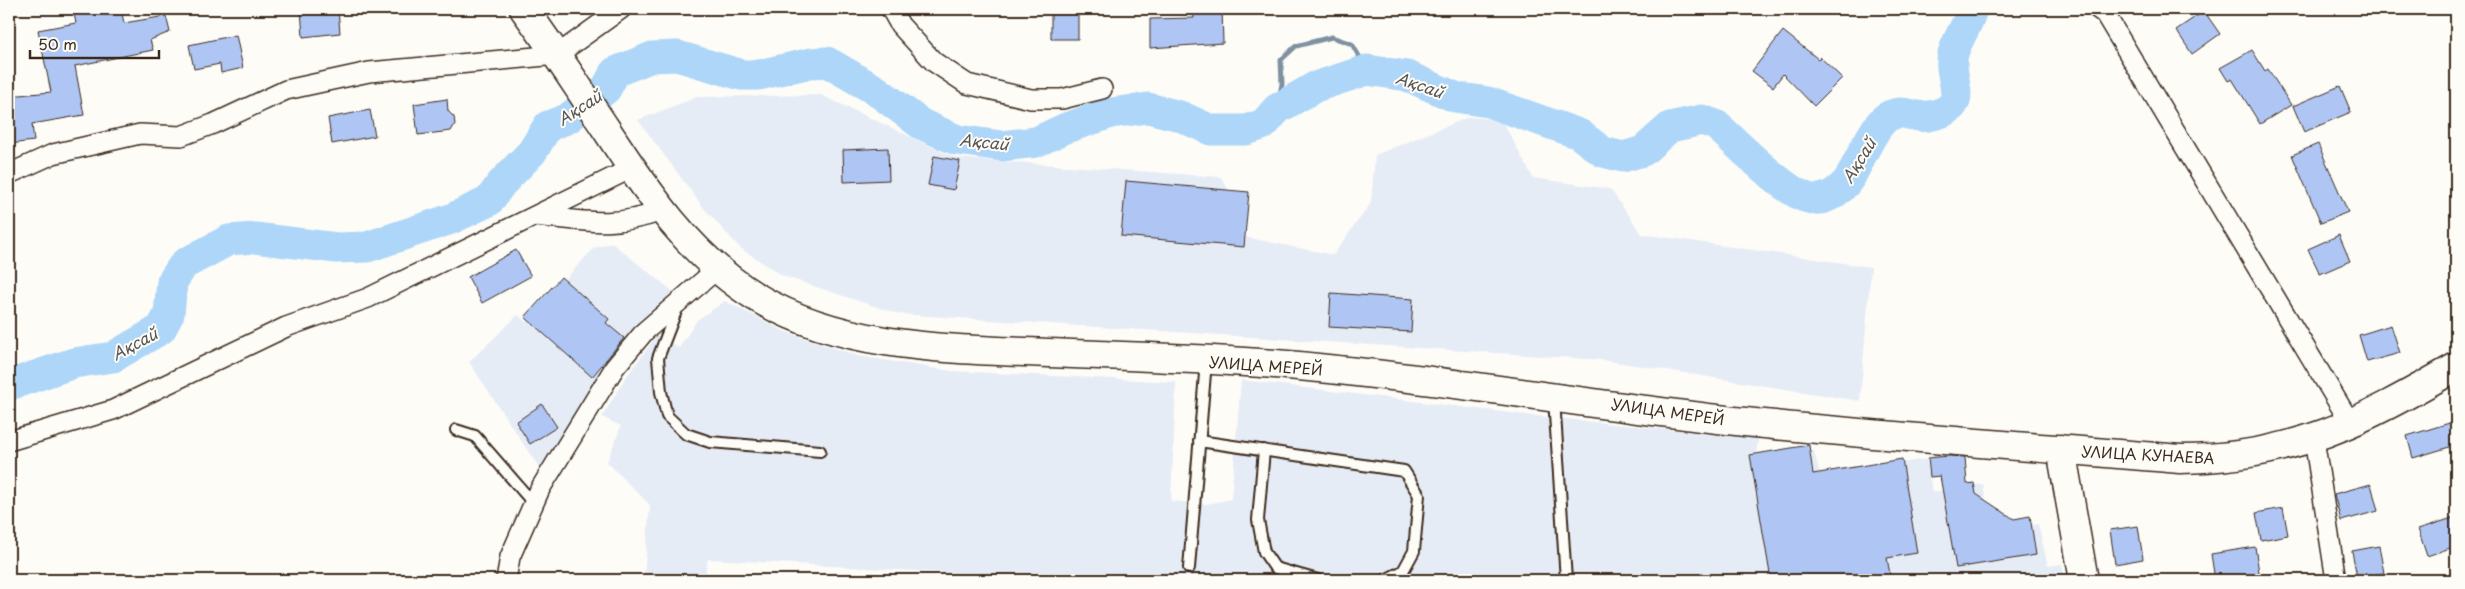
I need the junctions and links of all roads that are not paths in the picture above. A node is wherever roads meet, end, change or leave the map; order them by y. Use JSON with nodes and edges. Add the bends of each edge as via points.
{"nodes":[{"id":1,"x":524,"y":9,"type":"edge"},
{"id":2,"x":621,"y":9,"type":"edge"},
{"id":3,"x":892,"y":9,"type":"edge"},
{"id":4,"x":2098,"y":9,"type":"edge"},
{"id":5,"x":557,"y":54,"type":"junction"},
{"id":6,"x":1102,"y":89,"type":"dead end"},
{"id":7,"x":630,"y":169,"type":"junction"},
{"id":8,"x":9,"y":174,"type":"edge"},
{"id":9,"x":662,"y":211,"type":"junction"},
{"id":10,"x":536,"y":216,"type":"junction"},
{"id":11,"x":717,"y":270,"type":"junction"},
{"id":12,"x":679,"y":303,"type":"junction"},
{"id":13,"x":1206,"y":360,"type":"junction"},
{"id":14,"x":2456,"y":367,"type":"edge"},
{"id":15,"x":1554,"y":396,"type":"junction"},
{"id":16,"x":2350,"y":424,"type":"junction"},
{"id":17,"x":456,"y":430,"type":"dead end"},
{"id":18,"x":2314,"y":439,"type":"junction"},
{"id":19,"x":9,"y":441,"type":"edge"},
{"id":20,"x":1199,"y":441,"type":"junction"},
{"id":21,"x":2061,"y":449,"type":"junction"},
{"id":22,"x":1264,"y":450,"type":"junction"},
{"id":23,"x":820,"y":451,"type":"dead end"},
{"id":24,"x":534,"y":504,"type":"junction"},
{"id":25,"x":1189,"y":568,"type":"dead end"},
{"id":26,"x":506,"y":580,"type":"edge"},
{"id":27,"x":1318,"y":580,"type":"edge"},
{"id":28,"x":1385,"y":580,"type":"edge"},
{"id":29,"x":1566,"y":580,"type":"edge"},
{"id":30,"x":2084,"y":580,"type":"edge"},
{"id":31,"x":2336,"y":580,"type":"edge"}],
"edges":[{"from":1,"to":5,"type":"main road","name":"УЛИЦА МЕРЕЙ"},
{"from":2,"to":5,"type":"street"},
{"from":3,"to":6,"type":"street","via":[[900,25],[934,62],[967,84],[1031,99],[1062,99]]},
{"from":4,"to":16,"type":"street","via":[[2105,14]]},
{"from":5,"to":7,"type":"main road","name":"УЛИЦА МЕРЕЙ"},
{"from":5,"to":8,"type":"street","via":[[369,72],[286,90],[181,136],[140,134],[53,154]]},
{"from":7,"to":9,"type":"main road","name":"УЛИЦА МЕРЕЙ"},
{"from":7,"to":10,"type":"street"},
{"from":9,"to":10,"type":"street","via":[[637,220],[606,223]]},
{"from":9,"to":11,"type":"main road","name":"УЛИЦА МЕРЕЙ"},
{"from":10,"to":19,"type":"street","via":[[368,298],[286,327],[113,410]]},
{"from":11,"to":12,"type":"street"},
{"from":11,"to":13,"type":"main road","name":"УЛИЦА МЕРЕЙ","via":[[758,298],[800,318],[844,332],[897,342],[964,349]]},
{"from":12,"to":23,"type":"lane","via":[[658,358],[660,392],[667,416],[686,434],[710,442]]},
{"from":12,"to":24,"type":"street","via":[[645,331],[615,367]]},
{"from":13,"to":15,"type":"main road","name":"УЛИЦА МЕРЕЙ","via":[[1362,372]]},
{"from":13,"to":20,"type":"lane"},
{"from":14,"to":16,"type":"main road","name":"УЛИЦА КУНАЕВА","via":[[2393,404]]},
{"from":15,"to":21,"type":"main road","name":"УЛИЦА МЕРЕЙ","via":[[1742,421]]},
{"from":15,"to":29,"type":"lane"},
{"from":16,"to":18,"type":"main road","name":"УЛИЦА КУНАЕВА"},
{"from":17,"to":24,"type":"lane","via":[[475,436]]},
{"from":18,"to":21,"type":"main road","name":"УЛИЦА КУНАЕВА","via":[[2250,455],[2218,459]]},
{"from":18,"to":31,"type":"street"},
{"from":20,"to":22,"type":"lane"},
{"from":20,"to":25,"type":"lane"},
{"from":21,"to":30,"type":"main road"},
{"from":22,"to":27,"type":"lane","via":[[1258,520],[1264,552],[1275,568]]},
{"from":22,"to":28,"type":"lane","via":[[1404,471],[1419,495],[1414,551],[1403,571]]},
{"from":24,"to":26,"type":"street","via":[[510,557]]}]}
